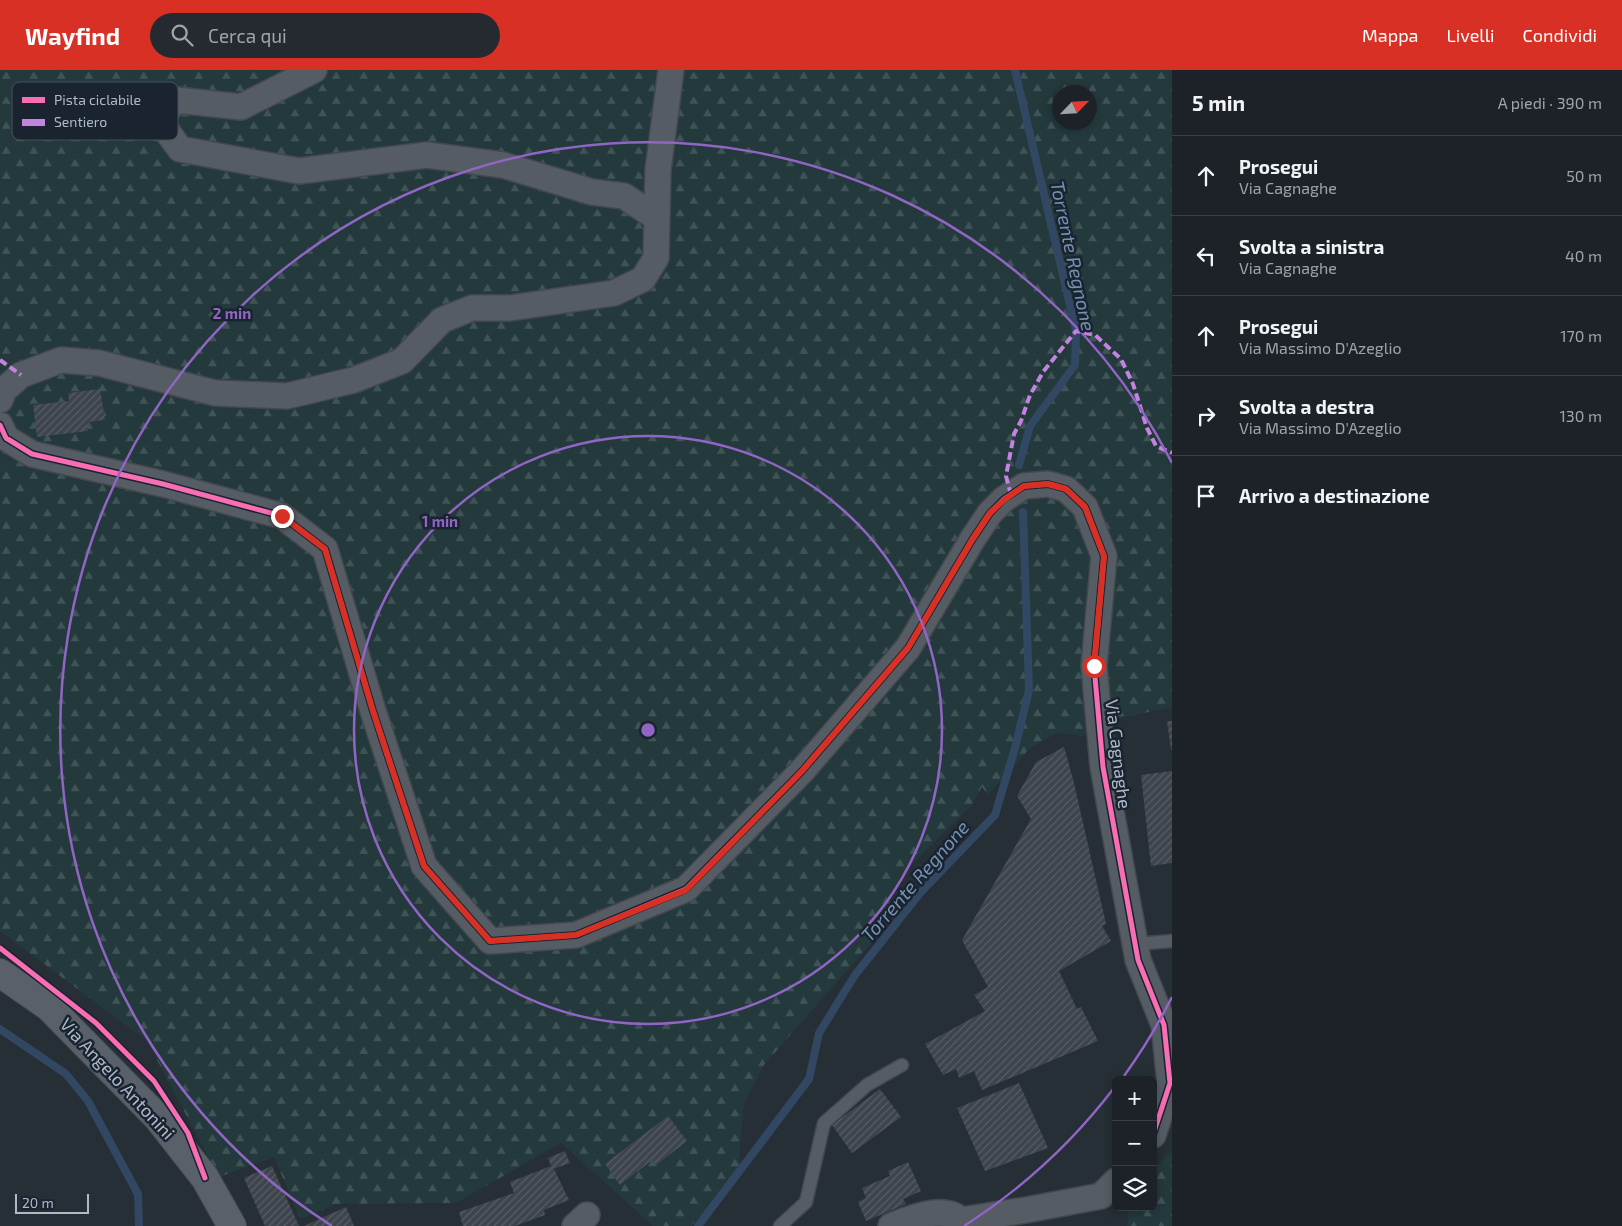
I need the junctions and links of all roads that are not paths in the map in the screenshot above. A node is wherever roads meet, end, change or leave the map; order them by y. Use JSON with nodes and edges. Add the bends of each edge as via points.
{"nodes":[{"id":1,"x":314,"y":70,"type":"edge"},
{"id":2,"x":671,"y":70,"type":"edge"},
{"id":3,"x":178,"y":100,"type":"edge"},
{"id":4,"x":173,"y":140,"type":"edge"},
{"id":5,"x":657,"y":218,"type":"junction"},
{"id":6,"x":0,"y":400,"type":"edge"},
{"id":7,"x":0,"y":425,"type":"edge"},
{"id":8,"x":1172,"y":941,"type":"edge"},
{"id":9,"x":1135,"y":944,"type":"junction"},
{"id":10,"x":0,"y":973,"type":"edge"},
{"id":11,"x":902,"y":1065,"type":"dead end"},
{"id":12,"x":1157,"y":1123,"type":"edge"},
{"id":13,"x":1112,"y":1185,"type":"edge"},
{"id":14,"x":963,"y":1223,"type":"edge"},
{"id":15,"x":232,"y":1226,"type":"edge"},
{"id":16,"x":780,"y":1226,"type":"edge"},
{"id":17,"x":891,"y":1226,"type":"edge"}],
"edges":[{"from":1,"to":3,"type":"street","via":[[241,107]]},
{"from":2,"to":5,"type":"street","via":[[658,170]]},
{"from":4,"to":5,"type":"street","via":[[180,149],[299,171],[426,154],[503,165],[592,192],[624,196]]},
{"from":5,"to":6,"type":"street","via":[[656,258],[643,279],[614,293],[510,308],[472,308],[442,320],[402,361],[354,380],[287,396],[215,393],[99,363],[61,360],[21,375],[4,390]]},
{"from":7,"to":9,"type":"street","name":"Via Cagnaghe","via":[[6,438],[32,454],[282,516],[325,549],[424,866],[490,941],[576,935],[686,890],[802,771],[908,648],[990,513],[1024,486],[1048,484],[1066,489],[1085,507],[1104,556],[1094,666],[1103,767]]},
{"from":8,"to":9,"type":"lane"},
{"from":9,"to":12,"type":"street","name":"Via Cagnaghe","via":[[1138,960],[1164,1025],[1170,1083]]},
{"from":10,"to":15,"type":"main road","name":"Via Angelo Antonini","via":[[48,1007],[158,1118],[205,1178]]},
{"from":11,"to":16,"type":"lane","via":[[868,1085],[824,1123],[806,1202]]},
{"from":13,"to":14,"type":"street","via":[[1101,1196]]},
{"from":14,"to":17,"type":"street","via":[[942,1212],[914,1216]]}]}
